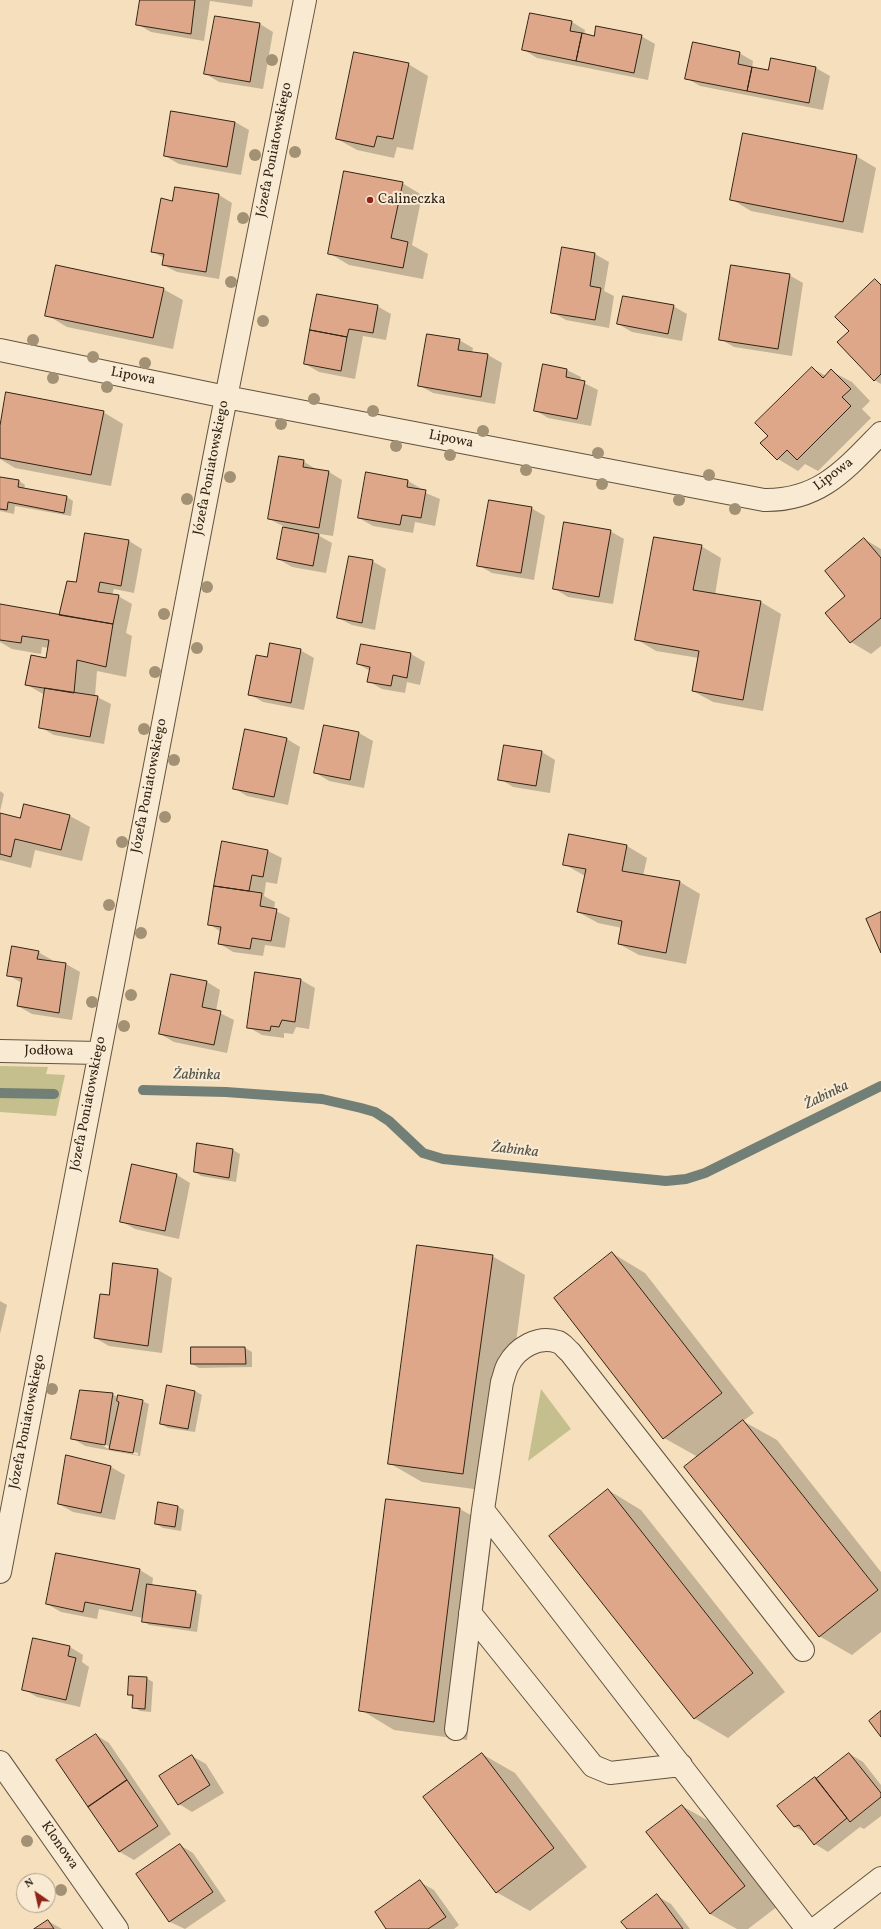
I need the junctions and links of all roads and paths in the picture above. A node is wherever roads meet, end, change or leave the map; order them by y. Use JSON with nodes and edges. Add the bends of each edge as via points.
{"nodes":[{"id":1,"x":305,"y":0,"type":"edge"},
{"id":2,"x":0,"y":350,"type":"edge"},
{"id":3,"x":226,"y":397,"type":"junction"},
{"id":4,"x":881,"y":433,"type":"edge"},
{"id":5,"x":0,"y":1051,"type":"edge"},
{"id":6,"x":98,"y":1053,"type":"junction"},
{"id":7,"x":483,"y":1510,"type":"junction"},
{"id":8,"x":0,"y":1572,"type":"edge"},
{"id":9,"x":470,"y":1613,"type":"junction"},
{"id":10,"x":803,"y":1650,"type":"dead end"},
{"id":11,"x":456,"y":1729,"type":"dead end"},
{"id":12,"x":0,"y":1762,"type":"edge"},
{"id":13,"x":681,"y":1765,"type":"junction"},
{"id":14,"x":881,"y":1878,"type":"edge"},
{"id":15,"x":117,"y":1929,"type":"edge"},
{"id":16,"x":807,"y":1929,"type":"edge"},
{"id":17,"x":815,"y":1929,"type":"edge"}],
"edges":[{"from":1,"to":3,"type":"street","name":"Józefa Poniatowskiego"},
{"from":2,"to":3,"type":"street","name":"Lipowa"},
{"from":3,"to":4,"type":"street","name":"Lipowa","via":[[764,500],[781,500],[814,491],[846,468]]},
{"from":3,"to":6,"type":"street","name":"Józefa Poniatowskiego"},
{"from":5,"to":6,"type":"street","name":"Jodłowa"},
{"from":6,"to":8,"type":"street","name":"Józefa Poniatowskiego"},
{"from":7,"to":9,"type":"street"},
{"from":7,"to":10,"type":"street","via":[[502,1382],[507,1366],[517,1352],[530,1344],[545,1340],[559,1342],[570,1352]]},
{"from":7,"to":13,"type":"street"},
{"from":9,"to":11,"type":"street"},
{"from":9,"to":13,"type":"street","via":[[593,1766],[610,1773]]},
{"from":12,"to":15,"type":"street","name":"Klonowa"},
{"from":13,"to":16,"type":"street"},
{"from":14,"to":17,"type":"street"}]}
